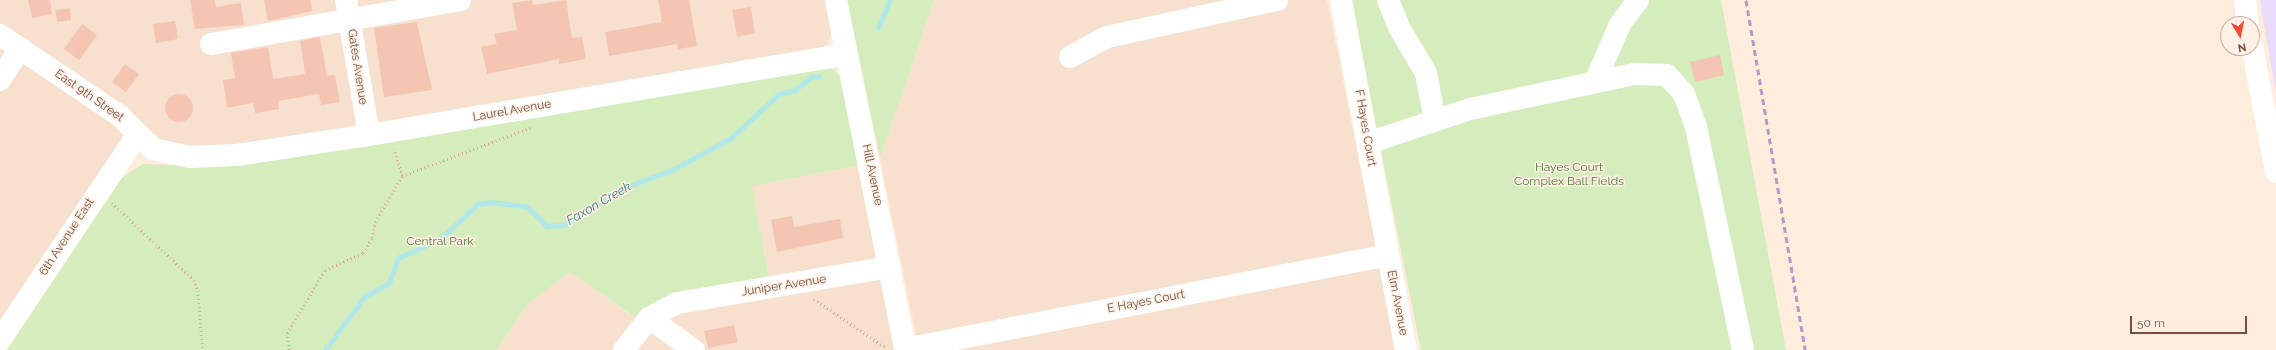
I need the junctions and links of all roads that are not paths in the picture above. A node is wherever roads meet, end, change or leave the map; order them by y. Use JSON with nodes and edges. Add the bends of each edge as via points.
{"nodes":[{"id":1,"x":460,"y":0,"type":"edge"},
{"id":2,"x":836,"y":0,"type":"edge"},
{"id":3,"x":1277,"y":0,"type":"edge"},
{"id":4,"x":1341,"y":0,"type":"edge"},
{"id":5,"x":1388,"y":0,"type":"edge"},
{"id":6,"x":1638,"y":0,"type":"edge"},
{"id":7,"x":2245,"y":0,"type":"edge"},
{"id":8,"x":348,"y":10,"type":"edge"},
{"id":9,"x":2247,"y":16,"type":"edge"},
{"id":10,"x":0,"y":35,"type":"edge"},
{"id":11,"x":212,"y":44,"type":"dead end"},
{"id":12,"x":20,"y":48,"type":"junction"},
{"id":13,"x":846,"y":54,"type":"junction"},
{"id":14,"x":2254,"y":56,"type":"edge"},
{"id":15,"x":1070,"y":57,"type":"dead end"},
{"id":16,"x":0,"y":80,"type":"edge"},
{"id":17,"x":1595,"y":82,"type":"junction"},
{"id":18,"x":1435,"y":120,"type":"junction"},
{"id":19,"x":375,"y":134,"type":"junction"},
{"id":20,"x":137,"y":135,"type":"junction"},
{"id":21,"x":1368,"y":143,"type":"junction"},
{"id":22,"x":176,"y":156,"type":"joint"},
{"id":23,"x":2276,"y":172,"type":"edge"},
{"id":24,"x":1388,"y":255,"type":"junction"},
{"id":25,"x":890,"y":267,"type":"junction"},
{"id":26,"x":649,"y":318,"type":"junction"},
{"id":27,"x":0,"y":340,"type":"edge"},
{"id":28,"x":898,"y":349,"type":"edge"},
{"id":29,"x":624,"y":350,"type":"edge"},
{"id":30,"x":694,"y":350,"type":"edge"},
{"id":31,"x":1406,"y":350,"type":"edge"},
{"id":32,"x":1743,"y":350,"type":"edge"}],
"edges":[{"from":1,"to":8,"type":"street"},
{"from":2,"to":13,"type":"street","name":"Hill Avenue"},
{"from":3,"to":15,"type":"street","via":[[1107,37]]},
{"from":4,"to":21,"type":"street","name":"F Hayes Court"},
{"from":5,"to":18,"type":"street","via":[[1400,30],[1426,73]]},
{"from":6,"to":17,"type":"street","via":[[1620,24]]},
{"from":7,"to":9,"type":"street"},
{"from":8,"to":11,"type":"street"},
{"from":8,"to":19,"type":"street","name":"Gates Avenue"},
{"from":10,"to":12,"type":"street","name":"East 9th Street"},
{"from":12,"to":16,"type":"street"},
{"from":12,"to":20,"type":"street","name":"East 9th Street","via":[[120,116]]},
{"from":13,"to":19,"type":"street","name":"Laurel Avenue"},
{"from":13,"to":25,"type":"street","name":"Hill Avenue"},
{"from":14,"to":23,"type":"street"},
{"from":17,"to":18,"type":"street"},
{"from":17,"to":32,"type":"street","via":[[1656,72],[1674,80],[1684,94],[1707,172]]},
{"from":18,"to":21,"type":"street"},
{"from":19,"to":22,"type":"street","name":"Laurel Avenue","via":[[237,155]]},
{"from":20,"to":22,"type":"street","name":"East 9th Street","via":[[153,148]]},
{"from":20,"to":27,"type":"street","name":"6th Avenue East","via":[[97,191]]},
{"from":21,"to":24,"type":"street","name":"F Hayes Court"},
{"from":24,"to":28,"type":"street","name":"E Hayes Court"},
{"from":24,"to":31,"type":"street","name":"Elm Avenue"},
{"from":25,"to":26,"type":"street","name":"Juniper Avenue","via":[[677,303]]},
{"from":25,"to":28,"type":"street","name":"Hill Avenue"},
{"from":26,"to":29,"type":"street"},
{"from":26,"to":30,"type":"street"}]}
